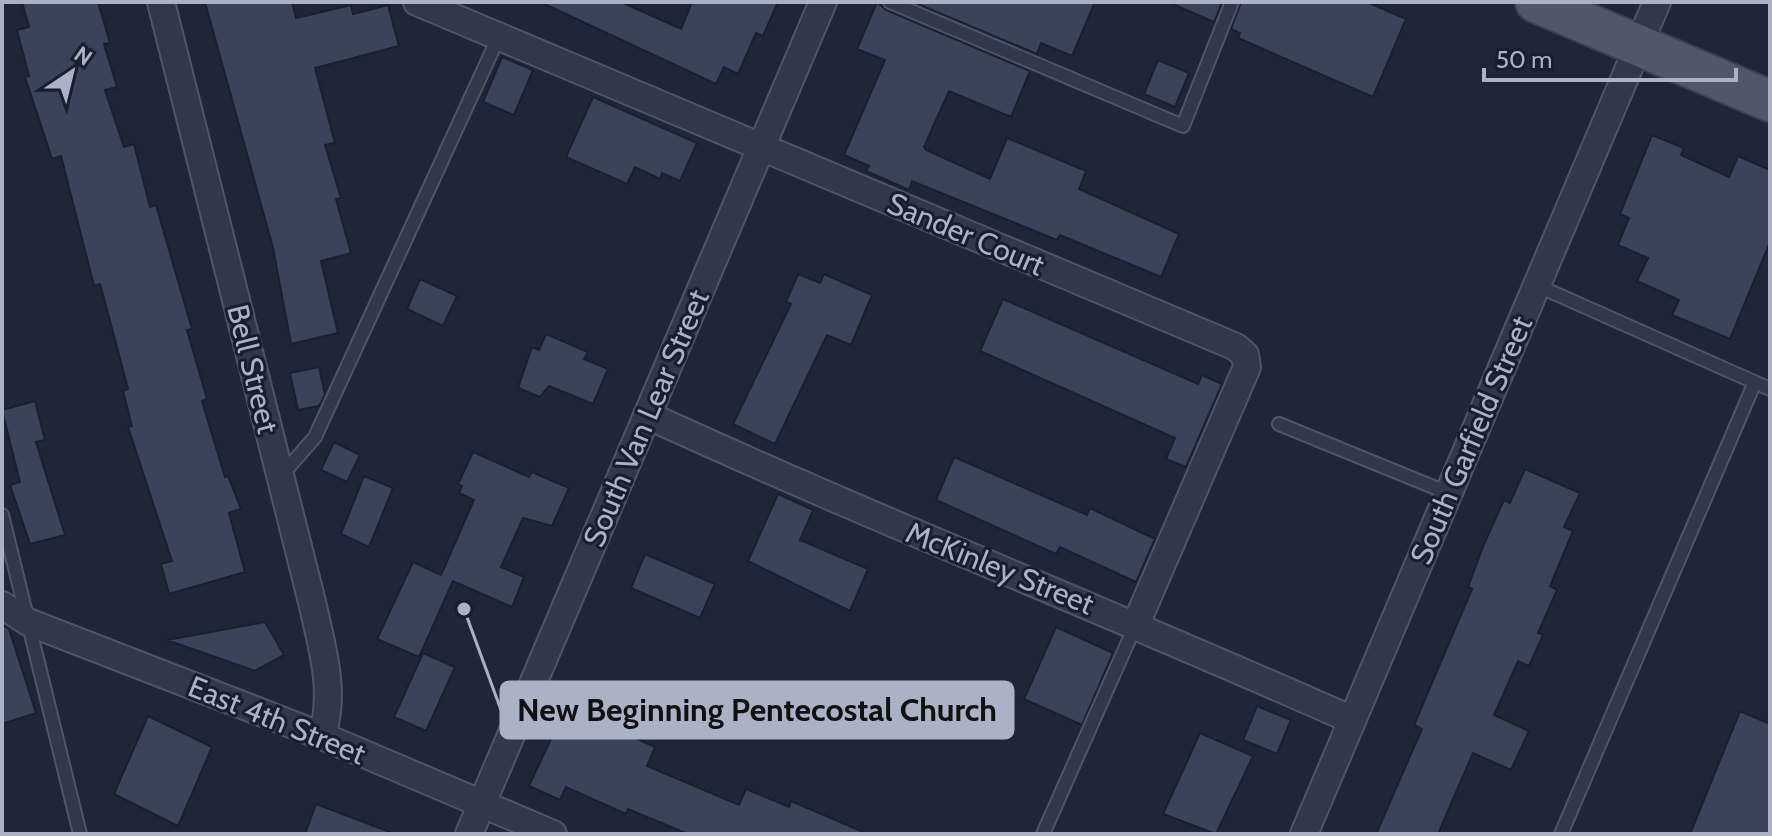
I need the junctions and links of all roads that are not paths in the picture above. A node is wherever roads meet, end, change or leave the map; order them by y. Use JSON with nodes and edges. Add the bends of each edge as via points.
{"nodes":[{"id":1,"x":161,"y":2,"type":"edge"},
{"id":2,"x":417,"y":2,"type":"edge"},
{"id":3,"x":823,"y":2,"type":"edge"},
{"id":4,"x":890,"y":2,"type":"edge"},
{"id":5,"x":1232,"y":2,"type":"edge"},
{"id":6,"x":1536,"y":2,"type":"edge"},
{"id":7,"x":1657,"y":2,"type":"edge"},
{"id":8,"x":499,"y":36,"type":"junction"},
{"id":9,"x":1637,"y":45,"type":"junction"},
{"id":10,"x":1770,"y":101,"type":"edge"},
{"id":11,"x":762,"y":146,"type":"junction"},
{"id":12,"x":1536,"y":285,"type":"junction"},
{"id":13,"x":1755,"y":382,"type":"junction"},
{"id":14,"x":1770,"y":389,"type":"edge"},
{"id":15,"x":647,"y":415,"type":"junction"},
{"id":16,"x":1279,"y":424,"type":"dead end"},
{"id":17,"x":280,"y":477,"type":"junction"},
{"id":18,"x":1448,"y":493,"type":"junction"},
{"id":19,"x":2,"y":515,"type":"edge"},
{"id":20,"x":2,"y":605,"type":"edge"},
{"id":21,"x":28,"y":622,"type":"junction"},
{"id":22,"x":1136,"y":624,"type":"junction"},
{"id":23,"x":1352,"y":720,"type":"junction"},
{"id":24,"x":322,"y":736,"type":"junction"},
{"id":25,"x":481,"y":804,"type":"junction"},
{"id":26,"x":80,"y":834,"type":"edge"},
{"id":27,"x":469,"y":834,"type":"edge"},
{"id":28,"x":553,"y":834,"type":"edge"},
{"id":29,"x":1043,"y":834,"type":"edge"},
{"id":30,"x":1304,"y":834,"type":"edge"},
{"id":31,"x":1561,"y":834,"type":"edge"}],
"edges":[{"from":1,"to":17,"type":"street","name":"Bell Street"},
{"from":2,"to":8,"type":"street","name":"Sander Court"},
{"from":3,"to":11,"type":"street","name":"South Van Lear Street"},
{"from":4,"to":5,"type":"lane","via":[[1183,126]]},
{"from":6,"to":9,"type":"main road"},
{"from":7,"to":9,"type":"street","name":"South Garfield Street"},
{"from":8,"to":11,"type":"street","name":"Sander Court"},
{"from":8,"to":17,"type":"lane","via":[[315,437]]},
{"from":9,"to":10,"type":"main road"},
{"from":9,"to":12,"type":"street","name":"South Garfield Street"},
{"from":11,"to":15,"type":"street","name":"South Van Lear Street"},
{"from":11,"to":22,"type":"street","name":"Sander Court","via":[[1245,355],[1247,367]]},
{"from":12,"to":13,"type":"lane"},
{"from":12,"to":18,"type":"street","name":"South Garfield Street"},
{"from":13,"to":14,"type":"lane"},
{"from":13,"to":31,"type":"lane"},
{"from":15,"to":22,"type":"street","name":"McKinley Street","via":[[800,485]]},
{"from":15,"to":25,"type":"street","name":"South Van Lear Street"},
{"from":16,"to":18,"type":"lane"},
{"from":17,"to":24,"type":"street","name":"Bell Street","via":[[330,687]]},
{"from":18,"to":23,"type":"street","name":"South Garfield Street"},
{"from":19,"to":21,"type":"lane"},
{"from":20,"to":21,"type":"street","name":"East 4th Street"},
{"from":21,"to":24,"type":"street","name":"East 4th Street"},
{"from":21,"to":26,"type":"lane"},
{"from":22,"to":23,"type":"street","name":"McKinley Street"},
{"from":22,"to":29,"type":"lane"},
{"from":23,"to":30,"type":"street","name":"South Garfield Street"},
{"from":24,"to":25,"type":"street","name":"East 4th Street"},
{"from":25,"to":27,"type":"street","name":"South Van Lear Street"},
{"from":25,"to":28,"type":"street","name":"East 4th Street"}]}
